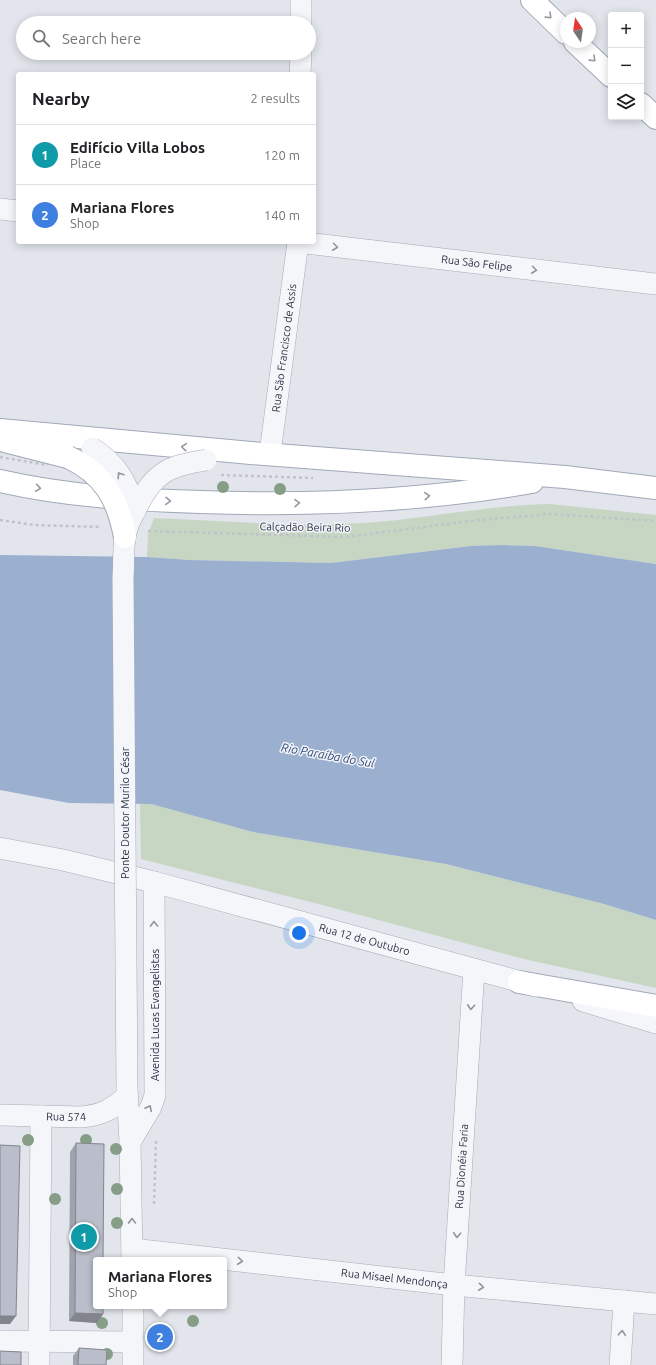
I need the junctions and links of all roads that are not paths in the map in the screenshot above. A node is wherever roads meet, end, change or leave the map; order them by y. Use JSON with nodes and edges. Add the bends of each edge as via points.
{"nodes":[{"id":1,"x":302,"y":0,"type":"edge"},
{"id":2,"x":532,"y":0,"type":"edge"},
{"id":3,"x":301,"y":16,"type":"edge"},
{"id":4,"x":560,"y":27,"type":"edge"},
{"id":5,"x":581,"y":48,"type":"edge"},
{"id":6,"x":301,"y":60,"type":"edge"},
{"id":7,"x":300,"y":72,"type":"edge"},
{"id":8,"x":608,"y":73,"type":"edge"},
{"id":9,"x":644,"y":107,"type":"edge"},
{"id":10,"x":656,"y":118,"type":"edge"},
{"id":11,"x":0,"y":209,"type":"edge"},
{"id":12,"x":16,"y":211,"type":"edge"},
{"id":13,"x":298,"y":244,"type":"edge"},
{"id":14,"x":315,"y":244,"type":"edge"},
{"id":15,"x":656,"y":284,"type":"edge"},
{"id":16,"x":0,"y":430,"type":"edge"},
{"id":17,"x":62,"y":436,"type":"junction"},
{"id":18,"x":0,"y":440,"type":"edge"},
{"id":19,"x":260,"y":453,"type":"junction"},
{"id":20,"x":565,"y":477,"type":"junction"},
{"id":21,"x":0,"y":481,"type":"edge"},
{"id":22,"x":656,"y":488,"type":"edge"},
{"id":23,"x":135,"y":511,"type":"junction"},
{"id":24,"x":134,"y":534,"type":"junction"},
{"id":25,"x":0,"y":848,"type":"edge"},
{"id":26,"x":154,"y":882,"type":"junction"},
{"id":27,"x":474,"y":969,"type":"junction"},
{"id":28,"x":519,"y":982,"type":"junction"},
{"id":29,"x":656,"y":1006,"type":"edge"},
{"id":30,"x":656,"y":1023,"type":"edge"},
{"id":31,"x":127,"y":1092,"type":"junction"},
{"id":32,"x":0,"y":1115,"type":"edge"},
{"id":33,"x":41,"y":1116,"type":"junction"},
{"id":34,"x":130,"y":1142,"type":"junction"},
{"id":35,"x":132,"y":1254,"type":"edge"},
{"id":36,"x":163,"y":1257,"type":"edge"},
{"id":37,"x":227,"y":1263,"type":"edge"},
{"id":38,"x":454,"y":1285,"type":"junction"},
{"id":39,"x":624,"y":1302,"type":"junction"},
{"id":40,"x":656,"y":1304,"type":"edge"},
{"id":41,"x":133,"y":1309,"type":"edge"},
{"id":42,"x":0,"y":1341,"type":"edge"},
{"id":43,"x":40,"y":1341,"type":"junction"},
{"id":44,"x":133,"y":1342,"type":"junction"},
{"id":45,"x":40,"y":1365,"type":"edge"},
{"id":46,"x":133,"y":1365,"type":"edge"},
{"id":47,"x":452,"y":1365,"type":"edge"},
{"id":48,"x":620,"y":1365,"type":"edge"}],
"edges":[{"from":1,"to":3,"type":"street"},
{"from":2,"to":4,"type":"main road","one_way":true},
{"from":5,"to":8,"type":"main road","one_way":true},
{"from":6,"to":7,"type":"street"},
{"from":9,"to":10,"type":"main road"},
{"from":11,"to":12,"type":"street"},
{"from":13,"to":19,"type":"street","name":"Rua São Francisco de Assis"},
{"from":14,"to":15,"type":"street","name":"Rua São Felipe","one_way":true},
{"from":16,"to":17,"type":"main road"},
{"from":19,"to":17,"type":"main road","one_way":true},
{"from":23,"to":17,"type":"street","one_way":true,"bridge":true,"via":[[120,474],[108,460],[92,448]]},
{"from":18,"to":24,"type":"main road","bridge":true,"via":[[68,457],[92,471],[108,489]]},
{"from":19,"to":20,"type":"main road"},
{"from":19,"to":23,"type":"street","name":"Ponte Doutor Murilo César","bridge":true,"via":[[211,467],[180,465],[160,475],[147,488]]},
{"from":21,"to":20,"type":"main road","one_way":true,"via":[[78,494],[254,504],[332,503],[429,496]]},
{"from":20,"to":22,"type":"main road"},
{"from":23,"to":24,"type":"street","name":"Ponte Doutor Murilo César","bridge":true},
{"from":24,"to":31,"type":"street","name":"Ponte Doutor Murilo César","bridge":true,"via":[[123,578]]},
{"from":25,"to":26,"type":"street","name":"Rua 12 de Outubro"},
{"from":26,"to":27,"type":"street","name":"Rua 12 de Outubro"},
{"from":34,"to":26,"type":"street","name":"Avenida Lucas Evangelistas","one_way":true,"via":[[151,1107],[154,1095]]},
{"from":27,"to":28,"type":"street","name":"Rua 12 de Outubro"},
{"from":27,"to":38,"type":"street","name":"Rua Dionéia Faria","one_way":true},
{"from":28,"to":29,"type":"main road"},
{"from":28,"to":30,"type":"street","name":"Rua 12 de Outubro"},
{"from":31,"to":33,"type":"street","name":"Rua 574","via":[[115,1107],[100,1114],[81,1117]]},
{"from":31,"to":34,"type":"street","name":"Ponte Doutor Murilo César"},
{"from":32,"to":33,"type":"street","name":"Rua 574"},
{"from":33,"to":43,"type":"street"},
{"from":35,"to":34,"type":"street","name":"Ponte Doutor Murilo César","one_way":true},
{"from":35,"to":36,"type":"street","name":"Rua Misael Mendonça","one_way":true},
{"from":37,"to":38,"type":"street","name":"Rua Misael Mendonça","one_way":true},
{"from":38,"to":39,"type":"street","name":"Rua Misael Mendonça","one_way":true},
{"from":38,"to":47,"type":"street","name":"Rua Dionéia Faria"},
{"from":39,"to":40,"type":"street","name":"Rua Misael Mendonça"},
{"from":48,"to":39,"type":"street","one_way":true},
{"from":41,"to":44,"type":"street"},
{"from":42,"to":43,"type":"street"},
{"from":43,"to":44,"type":"street"},
{"from":43,"to":45,"type":"street"},
{"from":44,"to":46,"type":"street"}]}
